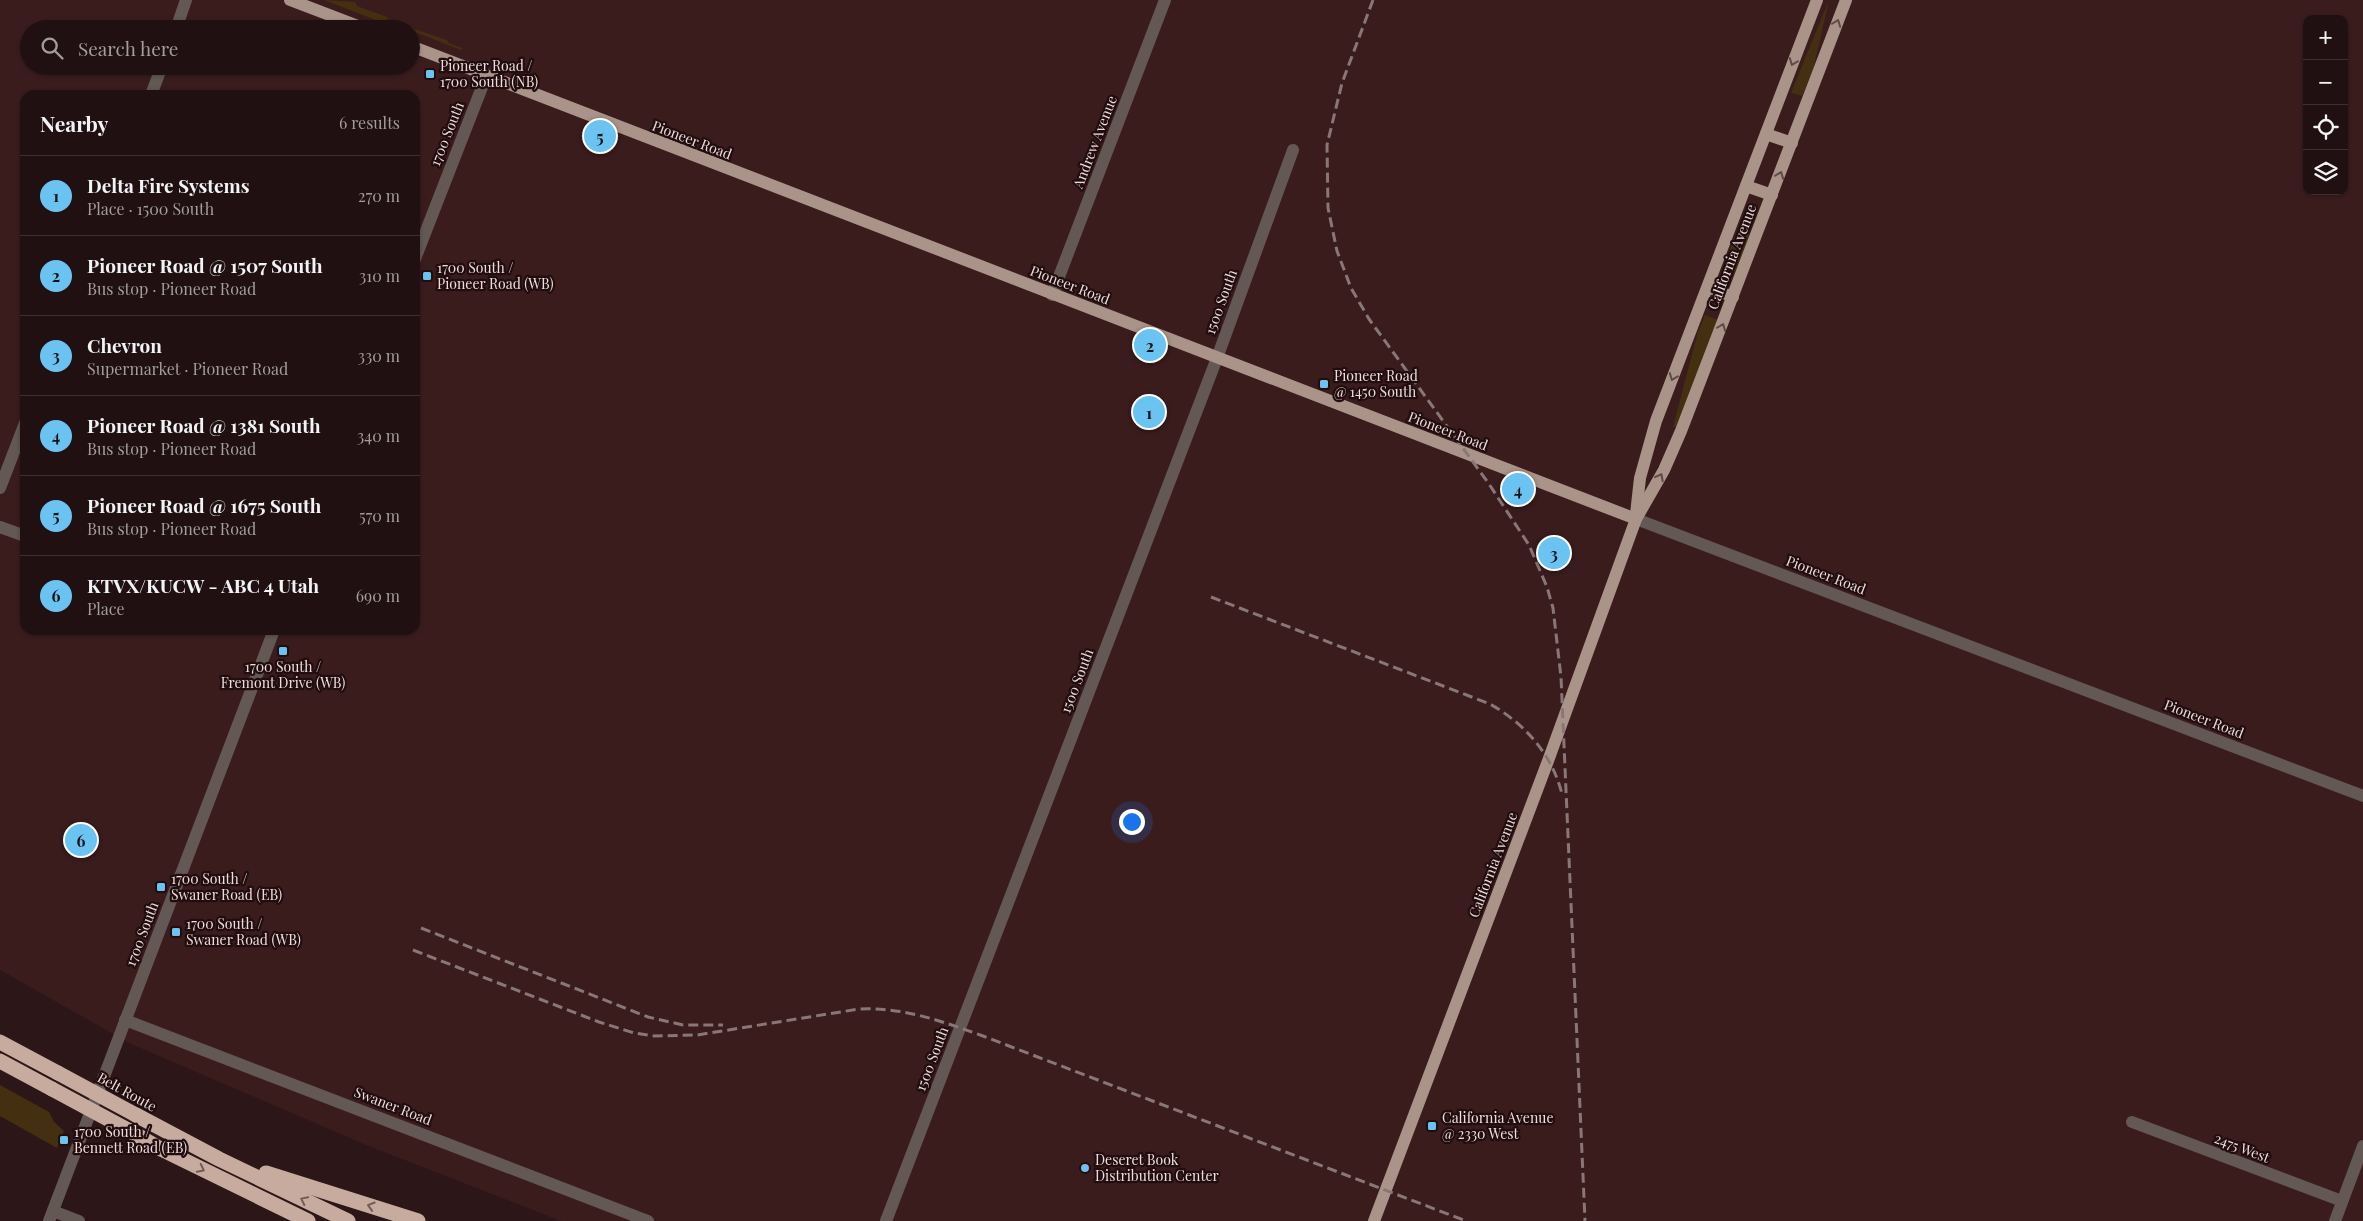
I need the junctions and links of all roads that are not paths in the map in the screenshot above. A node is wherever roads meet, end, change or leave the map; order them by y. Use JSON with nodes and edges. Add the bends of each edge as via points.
{"nodes":[{"id":1,"x":186,"y":0,"type":"edge"},
{"id":2,"x":290,"y":0,"type":"edge"},
{"id":3,"x":1165,"y":0,"type":"edge"},
{"id":4,"x":1817,"y":0,"type":"edge"},
{"id":5,"x":1846,"y":0,"type":"edge"},
{"id":6,"x":179,"y":20,"type":"edge"},
{"id":7,"x":342,"y":20,"type":"edge"},
{"id":8,"x":420,"y":50,"type":"edge"},
{"id":9,"x":159,"y":75,"type":"edge"},
{"id":10,"x":486,"y":77,"type":"junction"},
{"id":11,"x":153,"y":90,"type":"edge"},
{"id":12,"x":1766,"y":134,"type":"junction"},
{"id":13,"x":1792,"y":143,"type":"junction"},
{"id":14,"x":1293,"y":150,"type":"dead end"},
{"id":15,"x":1746,"y":186,"type":"junction"},
{"id":16,"x":1772,"y":196,"type":"junction"},
{"id":17,"x":420,"y":246,"type":"edge"},
{"id":18,"x":1708,"y":286,"type":"junction"},
{"id":19,"x":1052,"y":295,"type":"junction"},
{"id":20,"x":1733,"y":297,"type":"junction"},
{"id":21,"x":1217,"y":358,"type":"junction"},
{"id":22,"x":20,"y":436,"type":"edge"},
{"id":23,"x":0,"y":488,"type":"edge"},
{"id":24,"x":1636,"y":519,"type":"junction"},
{"id":25,"x":0,"y":527,"type":"edge"},
{"id":26,"x":20,"y":534,"type":"edge"},
{"id":27,"x":270,"y":635,"type":"edge"},
{"id":28,"x":2363,"y":796,"type":"edge"},
{"id":29,"x":126,"y":1020,"type":"junction"},
{"id":30,"x":0,"y":1042,"type":"edge"},
{"id":31,"x":0,"y":1061,"type":"edge"},
{"id":32,"x":2132,"y":1122,"type":"dead end"},
{"id":33,"x":2363,"y":1146,"type":"edge"},
{"id":34,"x":219,"y":1159,"type":"junction"},
{"id":35,"x":2342,"y":1201,"type":"junction"},
{"id":36,"x":51,"y":1216,"type":"edge"},
{"id":37,"x":80,"y":1221,"type":"edge"},
{"id":38,"x":308,"y":1221,"type":"edge"},
{"id":39,"x":348,"y":1221,"type":"edge"},
{"id":40,"x":418,"y":1221,"type":"edge"},
{"id":41,"x":648,"y":1221,"type":"edge"},
{"id":42,"x":886,"y":1221,"type":"edge"},
{"id":43,"x":1374,"y":1221,"type":"edge"},
{"id":44,"x":2334,"y":1221,"type":"edge"}],
"edges":[{"from":1,"to":6,"type":"street"},
{"from":2,"to":7,"type":"main road"},
{"from":3,"to":19,"type":"street","name":"Andrew Avenue"},
{"from":4,"to":12,"type":"main road","name":"California Avenue","one_way":true},
{"from":13,"to":5,"type":"main road","name":"California Avenue","one_way":true},
{"from":8,"to":10,"type":"main road","name":"Pioneer Road"},
{"from":9,"to":11,"type":"street"},
{"from":10,"to":17,"type":"street","name":"1700 South"},
{"from":10,"to":19,"type":"main road","name":"Pioneer Road"},
{"from":12,"to":13,"type":"main road"},
{"from":12,"to":15,"type":"main road","name":"California Avenue"},
{"from":16,"to":13,"type":"main road","name":"California Avenue","one_way":true},
{"from":14,"to":21,"type":"street","name":"1500 South"},
{"from":15,"to":16,"type":"main road"},
{"from":15,"to":18,"type":"main road","name":"California Avenue"},
{"from":16,"to":20,"type":"main road","name":"California Avenue"},
{"from":18,"to":20,"type":"main road"},
{"from":18,"to":24,"type":"main road","name":"California Avenue","one_way":true,"via":[[1649,440],[1640,478]]},
{"from":19,"to":21,"type":"main road","name":"Pioneer Road"},
{"from":24,"to":20,"type":"main road","name":"California Avenue","one_way":true,"via":[[1673,452]]},
{"from":21,"to":24,"type":"main road","name":"Pioneer Road"},
{"from":21,"to":42,"type":"street","name":"1500 South"},
{"from":22,"to":23,"type":"street"},
{"from":24,"to":28,"type":"street","name":"Pioneer Road"},
{"from":24,"to":43,"type":"main road","name":"California Avenue"},
{"from":25,"to":26,"type":"street"},
{"from":27,"to":29,"type":"street","name":"1700 South"},
{"from":29,"to":36,"type":"street","name":"1700 South"},
{"from":29,"to":41,"type":"street","name":"Swaner Road"},
{"from":30,"to":34,"type":"highway","name":"Belt Route","bridge":true},
{"from":31,"to":38,"type":"highway","one_way":true,"bridge":true,"via":[[157,1147]]},
{"from":32,"to":35,"type":"street","name":"2475 West"},
{"from":33,"to":35,"type":"street"},
{"from":39,"to":34,"type":"highway","name":"Belt Route","one_way":true},
{"from":40,"to":34,"type":"highway","one_way":true},
{"from":35,"to":44,"type":"street"},
{"from":36,"to":37,"type":"street"}]}
